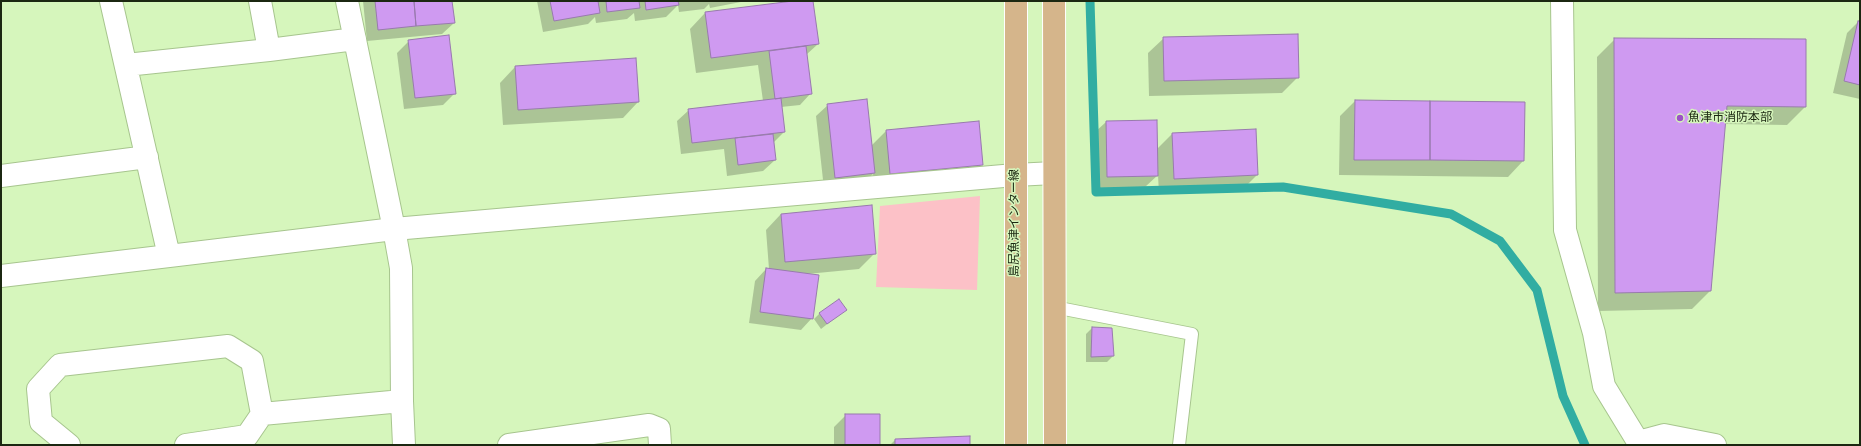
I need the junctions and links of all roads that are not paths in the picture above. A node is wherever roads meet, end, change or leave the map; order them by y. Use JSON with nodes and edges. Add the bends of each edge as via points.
{"nodes":[{"id":1,"x":111,"y":1,"type":"edge"},
{"id":2,"x":260,"y":1,"type":"edge"},
{"id":3,"x":347,"y":1,"type":"edge"},
{"id":4,"x":1016,"y":1,"type":"edge"},
{"id":5,"x":1054,"y":1,"type":"edge"},
{"id":6,"x":1562,"y":1,"type":"edge"},
{"id":7,"x":355,"y":38,"type":"junction"},
{"id":8,"x":269,"y":50,"type":"junction"},
{"id":9,"x":126,"y":64,"type":"junction"},
{"id":10,"x":147,"y":157,"type":"junction"},
{"id":11,"x":1054,"y":174,"type":"junction"},
{"id":12,"x":1015,"y":175,"type":"junction"},
{"id":13,"x":1,"y":176,"type":"edge"},
{"id":14,"x":394,"y":229,"type":"junction"},
{"id":15,"x":169,"y":256,"type":"junction"},
{"id":16,"x":1,"y":276,"type":"edge"},
{"id":17,"x":1054,"y":307,"type":"junction"},
{"id":18,"x":402,"y":401,"type":"junction"},
{"id":19,"x":262,"y":414,"type":"junction"},
{"id":20,"x":1639,"y":443,"type":"edge"},
{"id":21,"x":69,"y":445,"type":"edge"},
{"id":22,"x":187,"y":445,"type":"edge"},
{"id":23,"x":404,"y":445,"type":"edge"},
{"id":24,"x":509,"y":445,"type":"edge"},
{"id":25,"x":660,"y":445,"type":"edge"},
{"id":26,"x":1016,"y":445,"type":"edge"},
{"id":27,"x":1055,"y":445,"type":"edge"},
{"id":28,"x":1178,"y":445,"type":"edge"},
{"id":29,"x":1715,"y":445,"type":"edge"}],
"edges":[{"from":1,"to":9,"type":"street"},
{"from":2,"to":8,"type":"street"},
{"from":3,"to":7,"type":"street"},
{"from":4,"to":12,"type":"main road","name":"島尻魚津インター線"},
{"from":5,"to":11,"type":"main road"},
{"from":6,"to":20,"type":"street","via":[[1565,230],[1594,333],[1604,386]]},
{"from":7,"to":8,"type":"street"},
{"from":7,"to":14,"type":"street"},
{"from":8,"to":9,"type":"street"},
{"from":9,"to":10,"type":"street"},
{"from":10,"to":13,"type":"street"},
{"from":10,"to":15,"type":"street"},
{"from":11,"to":12,"type":"street"},
{"from":11,"to":17,"type":"main road"},
{"from":12,"to":14,"type":"street"},
{"from":12,"to":26,"type":"main road","name":"島尻魚津インター線"},
{"from":14,"to":15,"type":"street"},
{"from":14,"to":18,"type":"street","via":[[401,268]]},
{"from":15,"to":16,"type":"street"},
{"from":17,"to":27,"type":"main road"},
{"from":17,"to":28,"type":"lane","via":[[1192,334]]},
{"from":18,"to":19,"type":"street"},
{"from":18,"to":23,"type":"street"},
{"from":19,"to":21,"type":"street","via":[[252,361],[228,346],[60,365],[38,389],[41,422]]},
{"from":19,"to":22,"type":"street","via":[[247,436]]},
{"from":20,"to":29,"type":"street","via":[[1664,435]]},
{"from":24,"to":25,"type":"street","via":[[649,425],[659,429]]}]}
